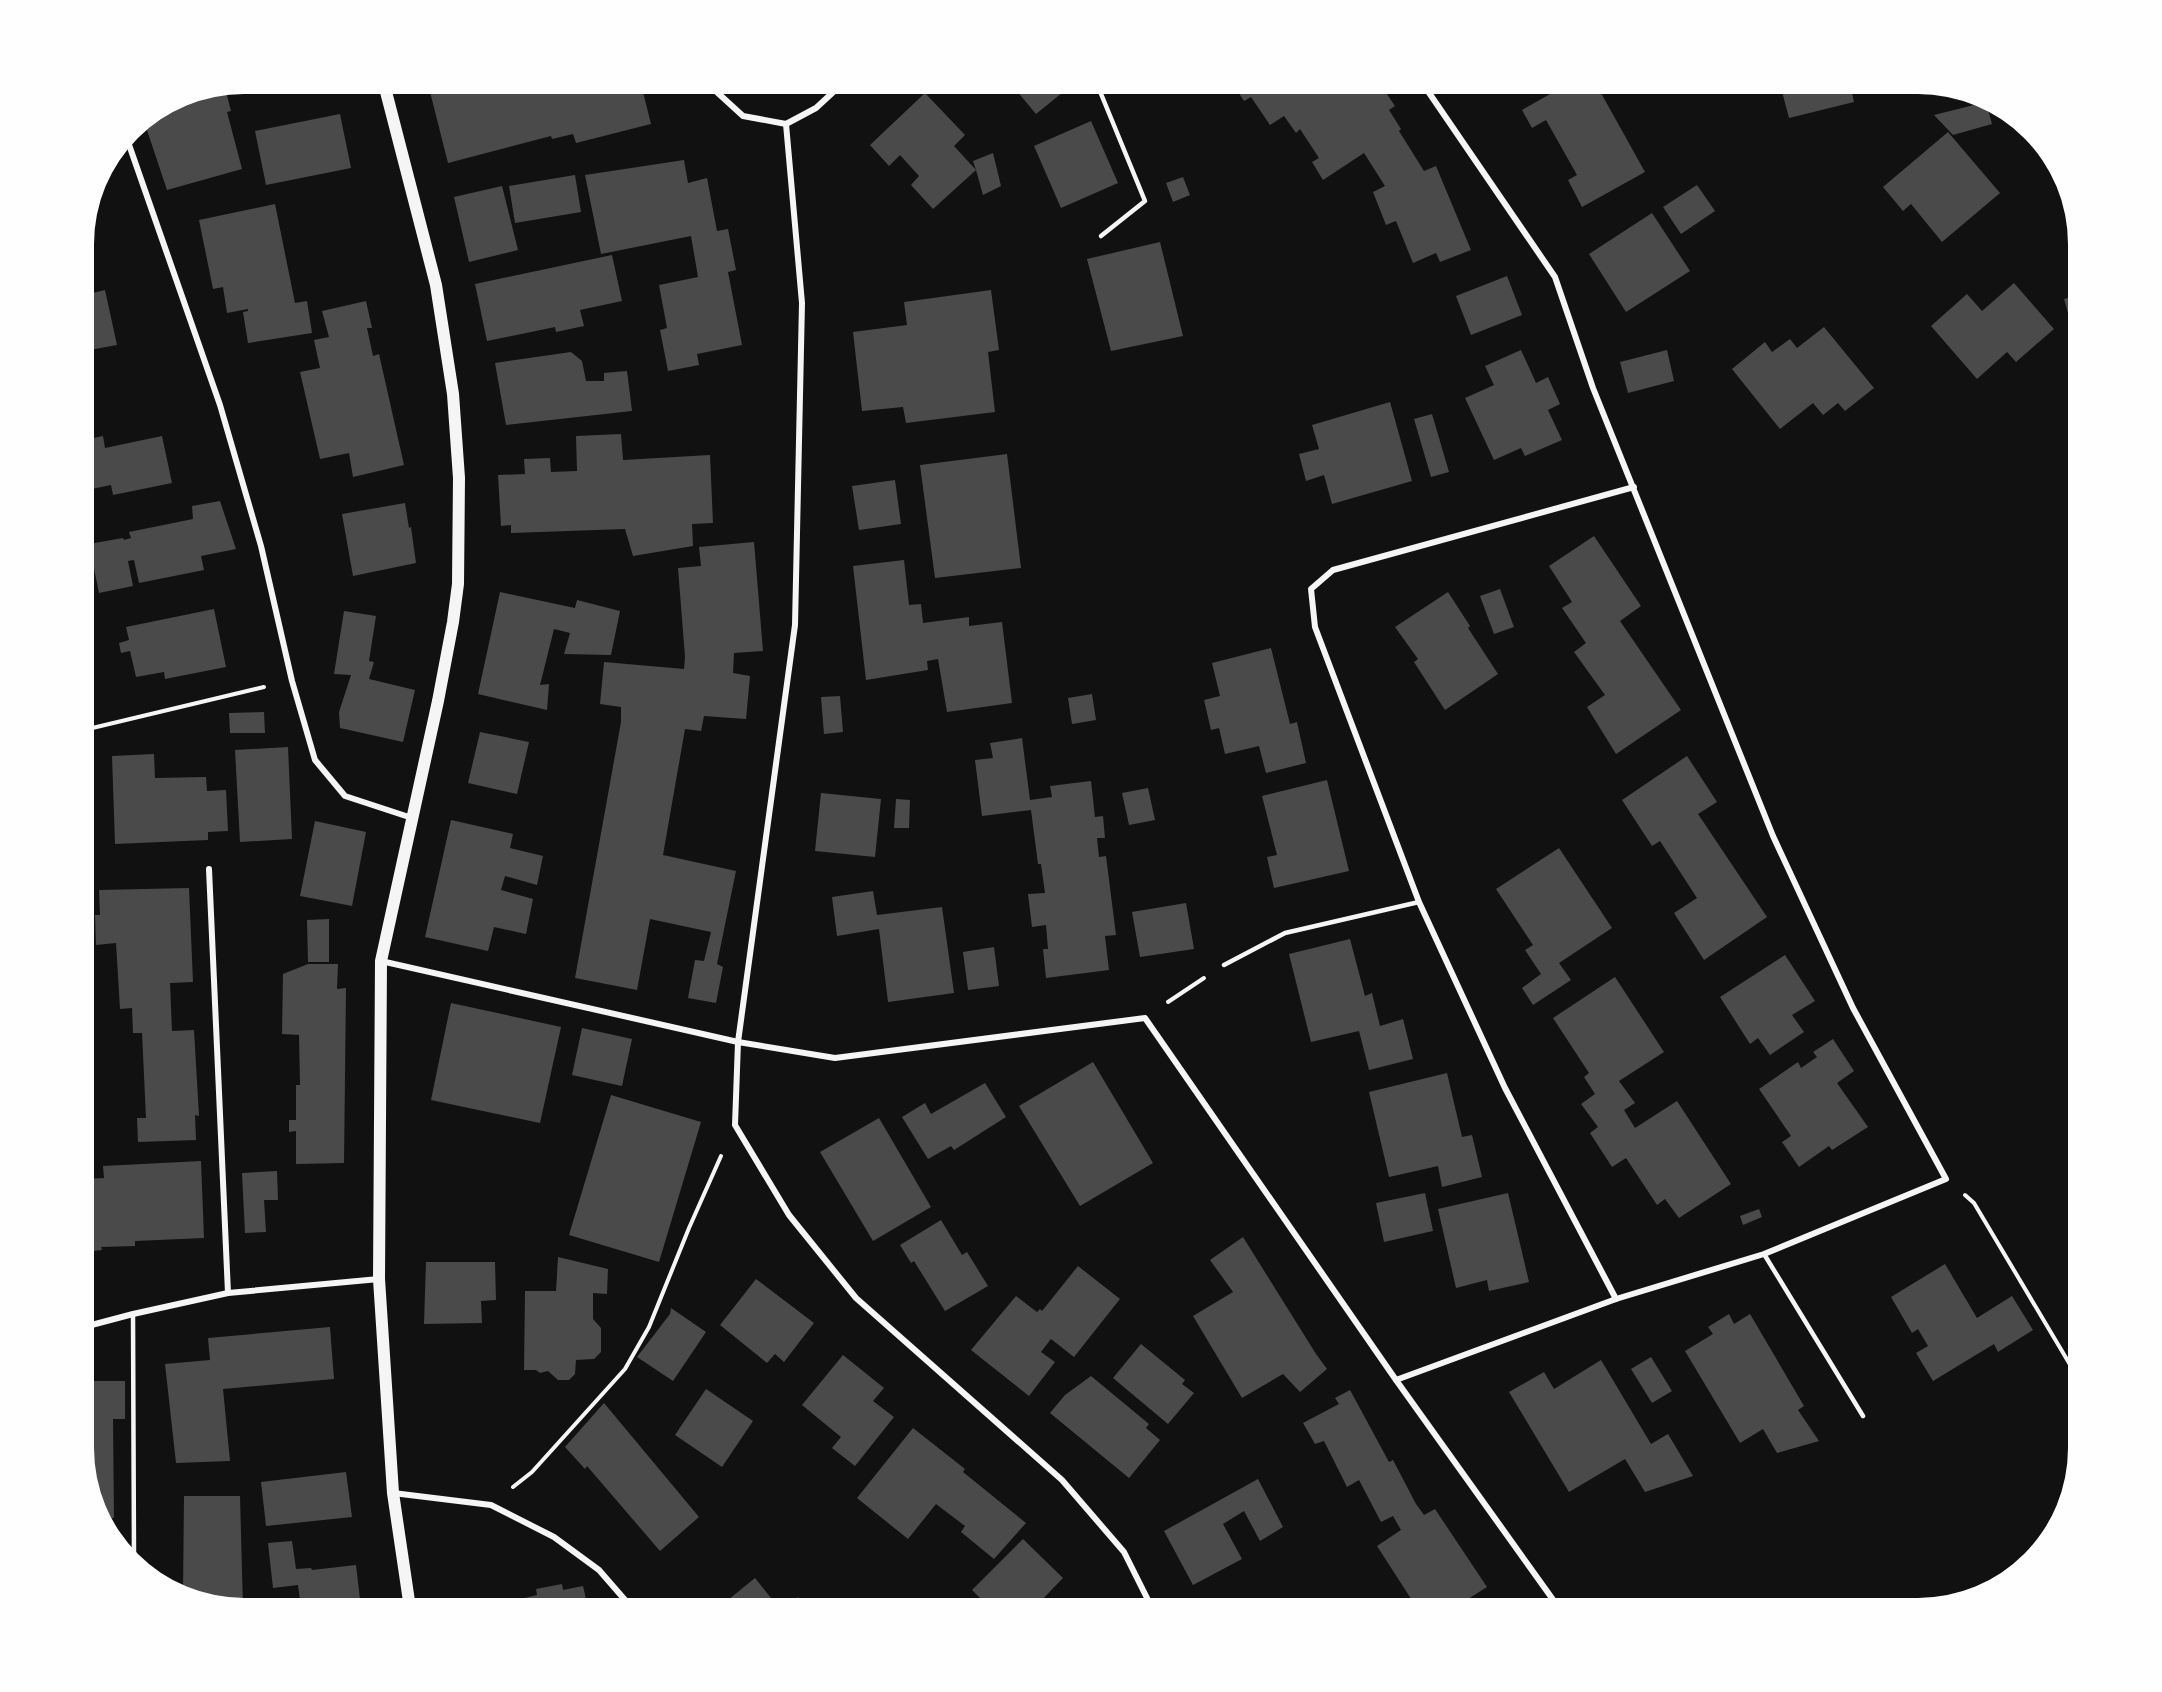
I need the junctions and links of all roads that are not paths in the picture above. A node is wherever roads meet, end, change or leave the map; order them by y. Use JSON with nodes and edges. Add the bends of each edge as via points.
{"nodes":[{"id":1,"x":1101,"y":94,"type":"edge"},
{"id":2,"x":1430,"y":94,"type":"edge"},
{"id":3,"x":387,"y":95,"type":"edge"},
{"id":4,"x":720,"y":95,"type":"edge"},
{"id":5,"x":830,"y":95,"type":"edge"},
{"id":6,"x":786,"y":124,"type":"junction"},
{"id":7,"x":130,"y":148,"type":"edge"},
{"id":8,"x":1101,"y":236,"type":"dead end"},
{"id":9,"x":1634,"y":487,"type":"junction"},
{"id":10,"x":412,"y":818,"type":"junction"},
{"id":11,"x":208,"y":868,"type":"dead end"},
{"id":12,"x":1419,"y":902,"type":"junction"},
{"id":13,"x":381,"y":961,"type":"junction"},
{"id":14,"x":1224,"y":965,"type":"road end"},
{"id":15,"x":738,"y":1042,"type":"junction"},
{"id":16,"x":1764,"y":1254,"type":"junction"},
{"id":17,"x":379,"y":1279,"type":"junction"},
{"id":18,"x":228,"y":1293,"type":"junction"},
{"id":19,"x":1616,"y":1299,"type":"junction"},
{"id":20,"x":133,"y":1314,"type":"junction"},
{"id":21,"x":95,"y":1324,"type":"edge"},
{"id":22,"x":1396,"y":1380,"type":"junction"},
{"id":23,"x":1863,"y":1416,"type":"dead end"},
{"id":24,"x":393,"y":1493,"type":"junction"},
{"id":25,"x":134,"y":1548,"type":"edge"},
{"id":26,"x":409,"y":1598,"type":"edge"},
{"id":27,"x":623,"y":1598,"type":"edge"},
{"id":28,"x":1147,"y":1598,"type":"edge"},
{"id":29,"x":1551,"y":1598,"type":"edge"}],
"edges":[{"from":1,"to":8,"type":"lane","via":[[1145,201]]},
{"from":2,"to":9,"type":"street","via":[[1555,277],[1593,388]]},
{"from":3,"to":10,"type":"main road","via":[[436,285],[453,394],[459,478],[458,584],[453,622]]},
{"from":4,"to":6,"type":"street","via":[[743,116]]},
{"from":5,"to":6,"type":"street","via":[[816,108]]},
{"from":6,"to":15,"type":"street","via":[[802,303],[795,625]]},
{"from":7,"to":10,"type":"street","via":[[220,405],[261,546],[291,681],[315,760],[345,796]]},
{"from":9,"to":12,"type":"street","via":[[1333,570],[1311,589],[1315,627]]},
{"from":9,"to":16,"type":"street","via":[[1773,836],[1853,1008],[1947,1179]]},
{"from":10,"to":13,"type":"main road"},
{"from":11,"to":18,"type":"street"},
{"from":12,"to":14,"type":"lane","via":[[1285,933]]},
{"from":12,"to":19,"type":"street","via":[[1504,1088]]},
{"from":13,"to":15,"type":"street"},
{"from":13,"to":17,"type":"main road"},
{"from":15,"to":22,"type":"street","via":[[835,1058],[1145,1018]]},
{"from":15,"to":28,"type":"street","via":[[735,1125],[789,1215],[856,1298],[1062,1480],[1124,1552]]},
{"from":16,"to":19,"type":"street"},
{"from":16,"to":23,"type":"lane"},
{"from":17,"to":18,"type":"street"},
{"from":17,"to":24,"type":"main road"},
{"from":18,"to":20,"type":"street"},
{"from":19,"to":22,"type":"street"},
{"from":20,"to":21,"type":"street"},
{"from":20,"to":25,"type":"lane"},
{"from":22,"to":29,"type":"street"},
{"from":24,"to":26,"type":"main road"},
{"from":24,"to":27,"type":"street","via":[[491,1505],[554,1537],[599,1570]]}]}
